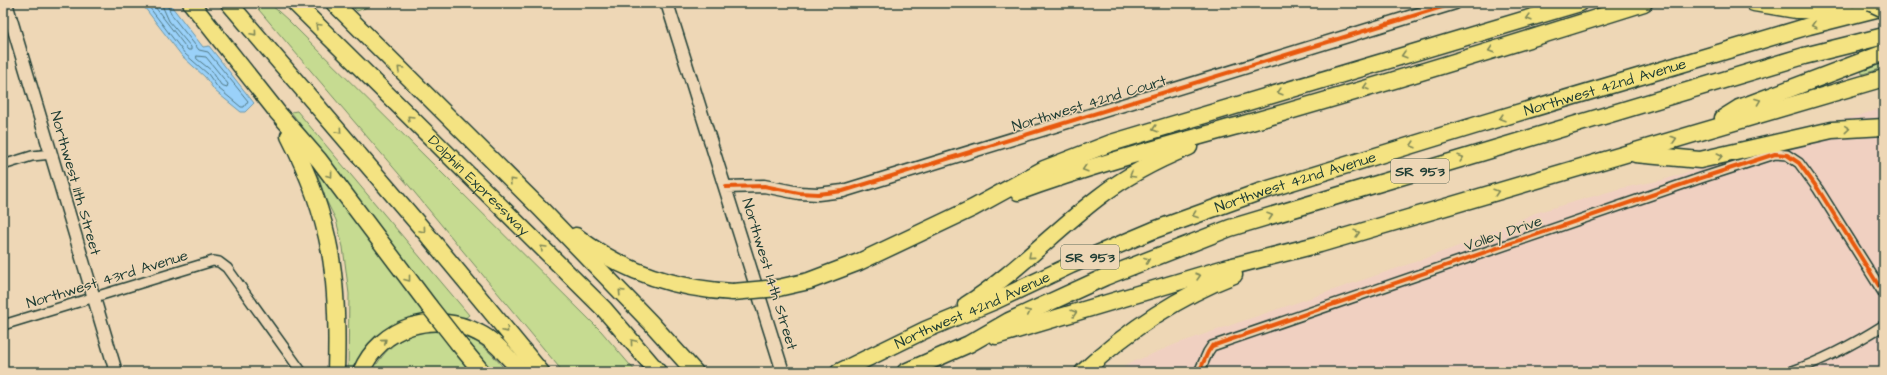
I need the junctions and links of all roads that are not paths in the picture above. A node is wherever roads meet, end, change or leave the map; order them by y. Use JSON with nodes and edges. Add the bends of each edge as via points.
{"nodes":[{"id":1,"x":5,"y":3,"type":"edge"},
{"id":2,"x":191,"y":3,"type":"edge"},
{"id":3,"x":229,"y":3,"type":"edge"},
{"id":4,"x":295,"y":3,"type":"edge"},
{"id":5,"x":334,"y":3,"type":"edge"},
{"id":6,"x":667,"y":3,"type":"edge"},
{"id":7,"x":1455,"y":3,"type":"edge"},
{"id":8,"x":1580,"y":3,"type":"edge"},
{"id":9,"x":1644,"y":3,"type":"edge"},
{"id":10,"x":1754,"y":3,"type":"edge"},
{"id":11,"x":1868,"y":7,"type":"edge"},
{"id":12,"x":1884,"y":8,"type":"edge"},
{"id":13,"x":1884,"y":36,"type":"edge"},
{"id":14,"x":1884,"y":53,"type":"edge"},
{"id":15,"x":1880,"y":80,"type":"edge"},
{"id":16,"x":278,"y":113,"type":"junction"},
{"id":17,"x":1244,"y":124,"type":"junction"},
{"id":18,"x":1884,"y":127,"type":"edge"},
{"id":19,"x":1699,"y":132,"type":"junction"},
{"id":20,"x":52,"y":154,"type":"junction"},
{"id":21,"x":1626,"y":154,"type":"junction"},
{"id":22,"x":3,"y":165,"type":"edge"},
{"id":23,"x":726,"y":187,"type":"junction"},
{"id":24,"x":540,"y":208,"type":"junction"},
{"id":25,"x":973,"y":208,"type":"junction"},
{"id":26,"x":1320,"y":244,"type":"junction"},
{"id":27,"x":1884,"y":294,"type":"edge"},
{"id":28,"x":94,"y":297,"type":"junction"},
{"id":29,"x":1157,"y":313,"type":"junction"},
{"id":30,"x":3,"y":325,"type":"edge"},
{"id":31,"x":1884,"y":325,"type":"edge"},
{"id":32,"x":925,"y":330,"type":"junction"},
{"id":33,"x":969,"y":344,"type":"junction"},
{"id":34,"x":302,"y":371,"type":"edge"},
{"id":35,"x":116,"y":372,"type":"edge"},
{"id":36,"x":336,"y":372,"type":"edge"},
{"id":37,"x":361,"y":372,"type":"edge"},
{"id":38,"x":482,"y":372,"type":"edge"},
{"id":39,"x":522,"y":372,"type":"edge"},
{"id":40,"x":540,"y":372,"type":"edge"},
{"id":41,"x":658,"y":372,"type":"edge"},
{"id":42,"x":695,"y":372,"type":"edge"},
{"id":43,"x":783,"y":372,"type":"edge"},
{"id":44,"x":839,"y":372,"type":"edge"},
{"id":45,"x":905,"y":372,"type":"edge"},
{"id":46,"x":1083,"y":372,"type":"edge"},
{"id":47,"x":1093,"y":372,"type":"edge"},
{"id":48,"x":1199,"y":372,"type":"edge"},
{"id":49,"x":1790,"y":372,"type":"edge"}],
"edges":[{"from":1,"to":20,"type":"street","name":"Northwest 11th Street"},
{"from":2,"to":16,"type":"highway"},
{"from":3,"to":40,"type":"highway","one_way":true,"via":[[425,232]]},
{"from":41,"to":4,"type":"highway","name":"Dolphin Expressway","one_way":true,"via":[[604,309]]},
{"from":24,"to":5,"type":"highway","one_way":true},
{"from":6,"to":23,"type":"street","name":"Northwest 14th Street"},
{"from":7,"to":23,"type":"street","name":"Northwest 42nd Court","via":[[843,191],[804,194],[764,186]]},
{"from":8,"to":25,"type":"highway","one_way":true,"via":[[1111,143],[1044,169]]},
{"from":9,"to":17,"type":"highway","one_way":true},
{"from":10,"to":11,"type":"highway","via":[[1796,10]]},
{"from":11,"to":12,"type":"highway","bridge":true},
{"from":11,"to":32,"type":"highway","name":"Northwest 42nd Avenue","number":"SR 953","one_way":true,"via":[[1258,192],[1124,242]]},
{"from":33,"to":13,"type":"highway","name":"Northwest 42nd Avenue","number":"SR 953","one_way":true,"via":[[1009,321],[1105,277],[1230,228],[1796,58]]},
{"from":19,"to":14,"type":"highway","one_way":true,"via":[[1739,108]]},
{"from":15,"to":19,"type":"highway"},
{"from":16,"to":36,"type":"highway","via":[[313,186],[327,232],[336,291]]},
{"from":16,"to":38,"type":"highway","one_way":true,"bridge":true,"via":[[319,160],[389,256]]},
{"from":17,"to":25,"type":"highway","one_way":true,"via":[[1072,173]]},
{"from":17,"to":32,"type":"highway","one_way":true,"via":[[1160,160],[1119,183],[1001,281]]},
{"from":21,"to":18,"type":"highway","one_way":true,"via":[[1700,160],[1832,130]]},
{"from":21,"to":19,"type":"highway","one_way":true},
{"from":20,"to":22,"type":"street","via":[[32,156]]},
{"from":20,"to":28,"type":"street","name":"Northwest 11th Street"},
{"from":26,"to":21,"type":"highway","one_way":true},
{"from":23,"to":43,"type":"street","name":"Northwest 14th Street"},
{"from":24,"to":25,"type":"highway","bridge":true,"via":[[591,247],[630,269],[678,285],[733,292],[778,288],[809,281],[843,269]]},
{"from":42,"to":24,"type":"highway","one_way":true},
{"from":26,"to":29,"type":"highway","via":[[1223,279]]},
{"from":33,"to":26,"type":"highway","one_way":true,"via":[[1225,268]]},
{"from":27,"to":48,"type":"street","name":"Volley Drive","via":[[1799,163],[1787,155],[1775,154],[1212,346]]},
{"from":28,"to":30,"type":"street","name":"Northwest 43rd Avenue"},
{"from":28,"to":34,"type":"street","name":"Northwest 43rd Avenue","via":[[209,262],[219,262],[233,276]]},
{"from":28,"to":35,"type":"street","name":"Northwest 11th Street"},
{"from":29,"to":46,"type":"highway","via":[[1108,348]]},
{"from":29,"to":47,"type":"street"},
{"from":31,"to":49,"type":"street","via":[[1853,345]]},
{"from":32,"to":44,"type":"highway","name":"Northwest 42nd Avenue","number":"SR 953"},
{"from":33,"to":45,"type":"highway","name":"Northwest 42nd Avenue","number":"SR 953"},
{"from":37,"to":39,"type":"highway","one_way":true,"via":[[374,351],[392,335],[412,326],[433,321],[457,324],[480,333]]}]}
